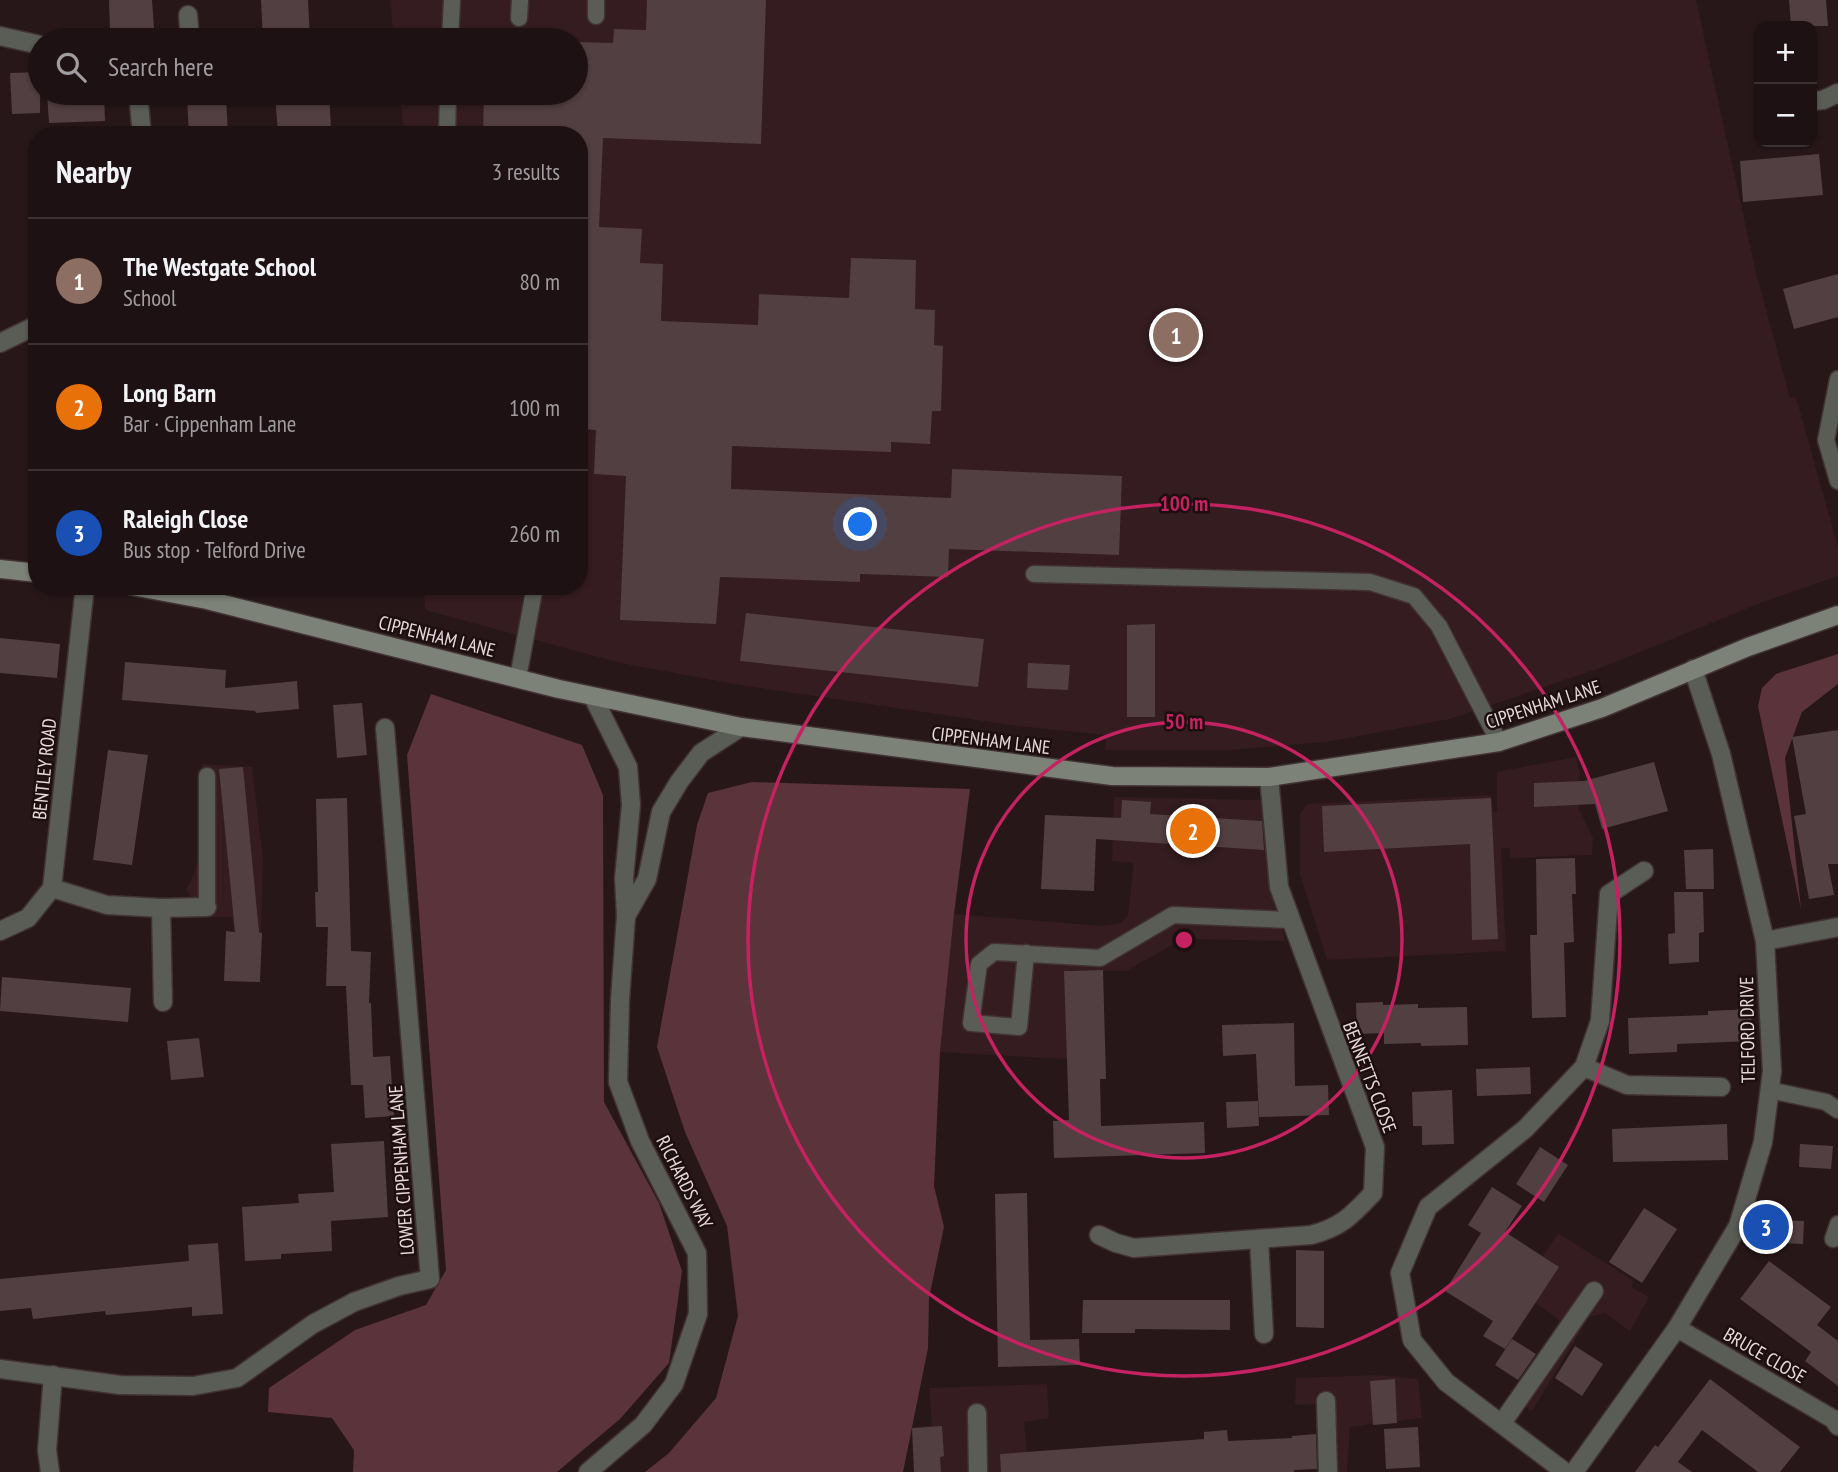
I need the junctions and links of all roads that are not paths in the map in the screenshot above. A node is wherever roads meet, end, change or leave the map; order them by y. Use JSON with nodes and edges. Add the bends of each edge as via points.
{"nodes":[{"id":1,"x":452,"y":0,"type":"edge"},
{"id":2,"x":520,"y":0,"type":"edge"},
{"id":3,"x":188,"y":7,"type":"edge"},
{"id":4,"x":519,"y":18,"type":"dead end"},
{"id":5,"x":189,"y":28,"type":"edge"},
{"id":6,"x":451,"y":28,"type":"edge"},
{"id":7,"x":0,"y":36,"type":"edge"},
{"id":8,"x":28,"y":42,"type":"edge"},
{"id":9,"x":1838,"y":93,"type":"edge"},
{"id":10,"x":1817,"y":101,"type":"edge"},
{"id":11,"x":139,"y":105,"type":"edge"},
{"id":12,"x":448,"y":105,"type":"edge"},
{"id":13,"x":141,"y":126,"type":"edge"},
{"id":14,"x":447,"y":126,"type":"edge"},
{"id":15,"x":28,"y":329,"type":"edge"},
{"id":16,"x":0,"y":343,"type":"edge"},
{"id":17,"x":1838,"y":379,"type":"edge"},
{"id":18,"x":1838,"y":481,"type":"edge"},
{"id":19,"x":0,"y":569,"type":"edge"},
{"id":20,"x":28,"y":572,"type":"edge"},
{"id":21,"x":1034,"y":574,"type":"dead end"},
{"id":22,"x":84,"y":595,"type":"edge"},
{"id":23,"x":180,"y":595,"type":"edge"},
{"id":24,"x":533,"y":595,"type":"edge"},
{"id":25,"x":1838,"y":615,"type":"edge"},
{"id":26,"x":1693,"y":669,"type":"junction"},
{"id":27,"x":518,"y":678,"type":"junction"},
{"id":28,"x":593,"y":697,"type":"junction"},
{"id":29,"x":741,"y":727,"type":"junction"},
{"id":30,"x":385,"y":728,"type":"dead end"},
{"id":31,"x":1499,"y":742,"type":"junction"},
{"id":32,"x":207,"y":776,"type":"dead end"},
{"id":33,"x":1269,"y":777,"type":"junction"},
{"id":34,"x":1644,"y":871,"type":"dead end"},
{"id":35,"x":52,"y":888,"type":"junction"},
{"id":36,"x":206,"y":907,"type":"joint"},
{"id":37,"x":161,"y":908,"type":"junction"},
{"id":38,"x":626,"y":916,"type":"junction"},
{"id":39,"x":1289,"y":920,"type":"junction"},
{"id":40,"x":1838,"y":927,"type":"edge"},
{"id":41,"x":0,"y":931,"type":"edge"},
{"id":42,"x":1765,"y":941,"type":"junction"},
{"id":43,"x":1026,"y":953,"type":"junction"},
{"id":44,"x":163,"y":1002,"type":"dead end"},
{"id":45,"x":1584,"y":1067,"type":"junction"},
{"id":46,"x":1721,"y":1087,"type":"dead end"},
{"id":47,"x":1769,"y":1090,"type":"junction"},
{"id":48,"x":1838,"y":1110,"type":"edge"},
{"id":49,"x":1838,"y":1224,"type":"edge"},
{"id":50,"x":1099,"y":1236,"type":"dead end"},
{"id":51,"x":1258,"y":1239,"type":"junction"},
{"id":52,"x":1833,"y":1240,"type":"dead end"},
{"id":53,"x":1594,"y":1291,"type":"dead end"},
{"id":54,"x":1677,"y":1328,"type":"junction"},
{"id":55,"x":1264,"y":1334,"type":"dead end"},
{"id":56,"x":0,"y":1369,"type":"edge"},
{"id":57,"x":53,"y":1375,"type":"junction"},
{"id":58,"x":1326,"y":1401,"type":"dead end"},
{"id":59,"x":977,"y":1413,"type":"dead end"},
{"id":60,"x":1836,"y":1419,"type":"edge"},
{"id":61,"x":1502,"y":1423,"type":"junction"},
{"id":62,"x":50,"y":1472,"type":"edge"},
{"id":63,"x":588,"y":1472,"type":"edge"},
{"id":64,"x":978,"y":1472,"type":"edge"},
{"id":65,"x":1328,"y":1472,"type":"edge"},
{"id":66,"x":1565,"y":1472,"type":"edge"},
{"id":67,"x":1574,"y":1472,"type":"edge"}],
"edges":[{"from":1,"to":6,"type":"lane"},
{"from":2,"to":4,"type":"lane"},
{"from":3,"to":5,"type":"street"},
{"from":7,"to":8,"type":"street"},
{"from":9,"to":10,"type":"street"},
{"from":11,"to":13,"type":"street"},
{"from":12,"to":14,"type":"lane"},
{"from":15,"to":16,"type":"street"},
{"from":17,"to":18,"type":"lane","via":[[1826,440]]},
{"from":19,"to":20,"type":"street"},
{"from":21,"to":31,"type":"lane","via":[[1370,582],[1414,596],[1439,626]]},
{"from":22,"to":35,"type":"street","name":"BENTLEY ROAD"},
{"from":23,"to":27,"type":"street","name":"CIPPENHAM LANE"},
{"from":24,"to":27,"type":"lane"},
{"from":25,"to":26,"type":"street","name":"CIPPENHAM LANE"},
{"from":26,"to":31,"type":"street","name":"CIPPENHAM LANE","via":[[1602,708]]},
{"from":26,"to":42,"type":"street","name":"TELFORD DRIVE","via":[[1721,754]]},
{"from":27,"to":28,"type":"street","name":"CIPPENHAM LANE"},
{"from":28,"to":29,"type":"street","name":"CIPPENHAM LANE"},
{"from":28,"to":38,"type":"street","name":"RICHARDS WAY","via":[[628,767],[631,805],[624,878]]},
{"from":29,"to":33,"type":"street","name":"CIPPENHAM LANE","via":[[1112,776]]},
{"from":29,"to":38,"type":"street","name":"RICHARDS WAY","via":[[701,753],[661,812],[647,879]]},
{"from":30,"to":57,"type":"street","name":"LOWER CIPPENHAM LANE","via":[[430,1279],[354,1302],[313,1324],[237,1378],[193,1386],[120,1385]]},
{"from":31,"to":33,"type":"street","name":"CIPPENHAM LANE"},
{"from":32,"to":36,"type":"lane"},
{"from":33,"to":39,"type":"street","name":"BENNETTS CLOSE","via":[[1279,887]]},
{"from":34,"to":45,"type":"street","via":[[1609,894],[1600,1021]]},
{"from":35,"to":37,"type":"street","via":[[107,905]]},
{"from":35,"to":41,"type":"street","via":[[27,918]]},
{"from":36,"to":37,"type":"street"},
{"from":37,"to":44,"type":"street"},
{"from":38,"to":63,"type":"street","name":"RICHARDS WAY","via":[[618,1083],[640,1141],[698,1253],[698,1314],[674,1384],[643,1424]]},
{"from":39,"to":43,"type":"lane","via":[[1173,915],[1100,958]]},
{"from":39,"to":51,"type":"street","name":"BENNETTS CLOSE","via":[[1375,1147],[1373,1193],[1330,1231]]},
{"from":40,"to":42,"type":"street"},
{"from":42,"to":47,"type":"street","name":"TELFORD DRIVE","via":[[1772,1071]]},
{"from":43,"to":43,"type":"lane","via":[[994,952],[979,964],[971,1023],[1019,1027]]},
{"from":45,"to":46,"type":"street","via":[[1627,1085]]},
{"from":45,"to":61,"type":"street","via":[[1525,1129],[1428,1206],[1400,1273],[1412,1340],[1446,1382]]},
{"from":47,"to":48,"type":"lane","via":[[1826,1102]]},
{"from":47,"to":54,"type":"street","name":"TELFORD DRIVE","via":[[1763,1142],[1738,1226]]},
{"from":49,"to":52,"type":"lane"},
{"from":50,"to":51,"type":"street","name":"BENNETTS CLOSE","via":[[1134,1248]]},
{"from":51,"to":55,"type":"street"},
{"from":53,"to":61,"type":"street"},
{"from":54,"to":60,"type":"street","name":"BRUCE CLOSE"},
{"from":54,"to":67,"type":"street","name":"TELFORD DRIVE"},
{"from":56,"to":57,"type":"street","name":"LOWER CIPPENHAM LANE"},
{"from":57,"to":62,"type":"street","via":[[47,1450]]},
{"from":58,"to":65,"type":"street"},
{"from":59,"to":64,"type":"street"},
{"from":61,"to":66,"type":"street"}]}
